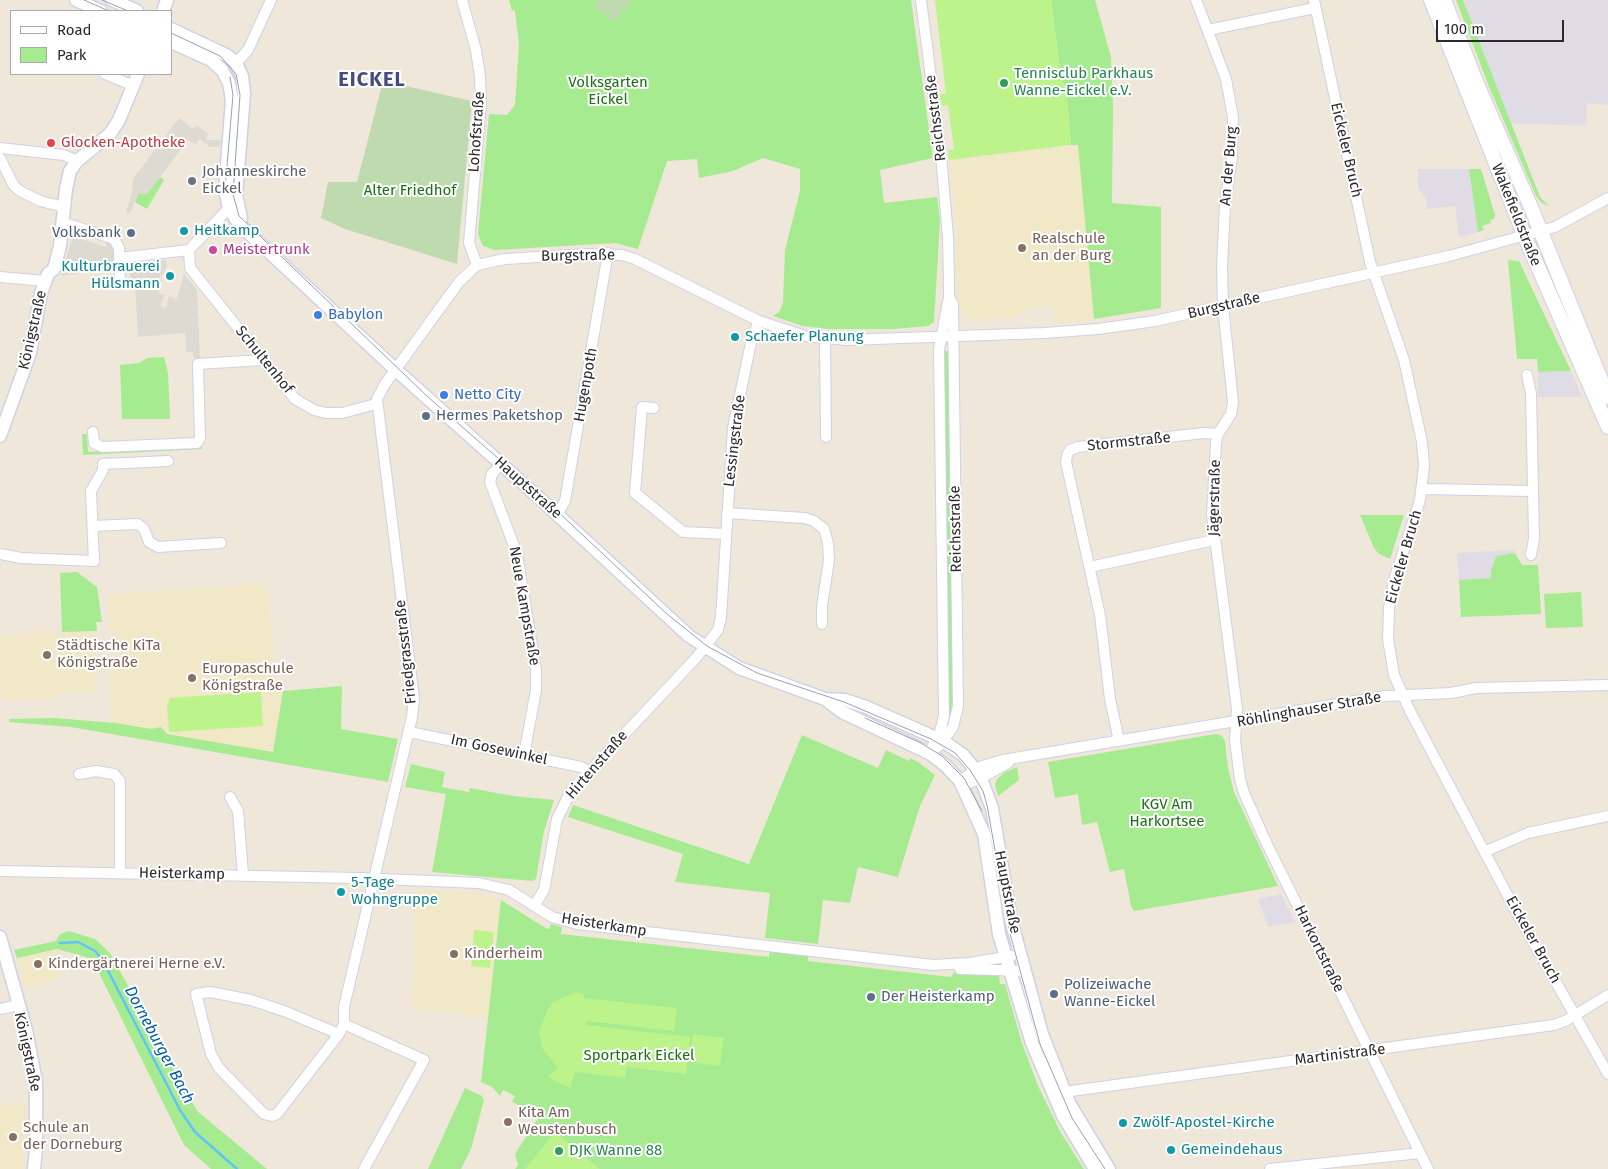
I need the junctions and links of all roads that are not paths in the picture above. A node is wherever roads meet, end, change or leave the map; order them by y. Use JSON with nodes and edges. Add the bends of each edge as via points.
{"nodes":[{"id":1,"x":112,"y":0,"type":"edge"},
{"id":2,"x":271,"y":0,"type":"edge"},
{"id":3,"x":462,"y":0,"type":"edge"},
{"id":4,"x":921,"y":0,"type":"edge"},
{"id":5,"x":1196,"y":0,"type":"edge"},
{"id":6,"x":1431,"y":0,"type":"edge"},
{"id":7,"x":1444,"y":0,"type":"edge"},
{"id":8,"x":76,"y":4,"type":"edge"},
{"id":9,"x":1314,"y":4,"type":"edge"},
{"id":10,"x":97,"y":10,"type":"edge"},
{"id":11,"x":135,"y":10,"type":"edge"},
{"id":12,"x":172,"y":29,"type":"edge"},
{"id":13,"x":1208,"y":30,"type":"junction"},
{"id":14,"x":172,"y":42,"type":"edge"},
{"id":15,"x":236,"y":64,"type":"junction"},
{"id":16,"x":110,"y":75,"type":"edge"},
{"id":17,"x":136,"y":80,"type":"edge"},
{"id":18,"x":0,"y":148,"type":"edge"},
{"id":19,"x":18,"y":151,"type":"junction"},
{"id":20,"x":0,"y":158,"type":"edge"},
{"id":21,"x":77,"y":161,"type":"junction"},
{"id":22,"x":5,"y":168,"type":"junction"},
{"id":23,"x":1608,"y":198,"type":"edge"},
{"id":24,"x":233,"y":206,"type":"junction"},
{"id":25,"x":64,"y":207,"type":"junction"},
{"id":26,"x":61,"y":224,"type":"junction"},
{"id":27,"x":1540,"y":232,"type":"junction"},
{"id":28,"x":1524,"y":236,"type":"junction"},
{"id":29,"x":189,"y":250,"type":"junction"},
{"id":30,"x":608,"y":254,"type":"junction"},
{"id":31,"x":119,"y":258,"type":"junction"},
{"id":32,"x":477,"y":265,"type":"junction"},
{"id":33,"x":1373,"y":272,"type":"junction"},
{"id":34,"x":0,"y":277,"type":"edge"},
{"id":35,"x":47,"y":277,"type":"junction"},
{"id":36,"x":120,"y":283,"type":"dead end"},
{"id":37,"x":949,"y":297,"type":"junction"},
{"id":38,"x":1223,"y":306,"type":"junction"},
{"id":39,"x":759,"y":321,"type":"junction"},
{"id":40,"x":941,"y":336,"type":"junction"},
{"id":41,"x":953,"y":336,"type":"junction"},
{"id":42,"x":825,"y":339,"type":"junction"},
{"id":43,"x":263,"y":360,"type":"junction"},
{"id":44,"x":396,"y":370,"type":"junction"},
{"id":45,"x":1527,"y":375,"type":"dead end"},
{"id":46,"x":1608,"y":397,"type":"edge"},
{"id":47,"x":376,"y":404,"type":"junction"},
{"id":48,"x":654,"y":408,"type":"dead end"},
{"id":49,"x":1608,"y":427,"type":"edge"},
{"id":50,"x":93,"y":432,"type":"dead end"},
{"id":51,"x":1218,"y":434,"type":"junction"},
{"id":52,"x":0,"y":436,"type":"edge"},
{"id":53,"x":826,"y":437,"type":"dead end"},
{"id":54,"x":168,"y":461,"type":"dead end"},
{"id":55,"x":501,"y":464,"type":"junction"},
{"id":56,"x":1422,"y":489,"type":"junction"},
{"id":57,"x":1532,"y":491,"type":"junction"},
{"id":58,"x":727,"y":513,"type":"junction"},
{"id":59,"x":557,"y":514,"type":"junction"},
{"id":60,"x":93,"y":526,"type":"junction"},
{"id":61,"x":726,"y":534,"type":"junction"},
{"id":62,"x":1214,"y":540,"type":"junction"},
{"id":63,"x":221,"y":543,"type":"dead end"},
{"id":64,"x":0,"y":554,"type":"edge"},
{"id":65,"x":1531,"y":555,"type":"dead end"},
{"id":66,"x":1090,"y":567,"type":"junction"},
{"id":67,"x":822,"y":624,"type":"dead end"},
{"id":68,"x":705,"y":648,"type":"junction"},
{"id":69,"x":1608,"y":685,"type":"edge"},
{"id":70,"x":1402,"y":695,"type":"junction"},
{"id":71,"x":825,"y":699,"type":"junction"},
{"id":72,"x":1237,"y":722,"type":"junction"},
{"id":73,"x":409,"y":732,"type":"junction"},
{"id":74,"x":940,"y":740,"type":"junction"},
{"id":75,"x":1119,"y":741,"type":"junction"},
{"id":76,"x":930,"y":754,"type":"junction"},
{"id":77,"x":524,"y":755,"type":"junction"},
{"id":78,"x":588,"y":771,"type":"junction"},
{"id":79,"x":79,"y":774,"type":"dead end"},
{"id":80,"x":979,"y":774,"type":"junction"},
{"id":81,"x":961,"y":783,"type":"junction"},
{"id":82,"x":230,"y":797,"type":"dead end"},
{"id":83,"x":1608,"y":816,"type":"edge"},
{"id":84,"x":1486,"y":851,"type":"junction"},
{"id":85,"x":0,"y":872,"type":"edge"},
{"id":86,"x":120,"y":873,"type":"junction"},
{"id":87,"x":243,"y":876,"type":"junction"},
{"id":88,"x":374,"y":878,"type":"junction"},
{"id":89,"x":534,"y":906,"type":"junction"},
{"id":90,"x":0,"y":937,"type":"edge"},
{"id":91,"x":1020,"y":954,"type":"junction"},
{"id":92,"x":1004,"y":957,"type":"junction"},
{"id":93,"x":942,"y":966,"type":"junction"},
{"id":94,"x":1009,"y":971,"type":"junction"},
{"id":95,"x":1024,"y":971,"type":"junction"},
{"id":96,"x":1608,"y":995,"type":"edge"},
{"id":97,"x":18,"y":1005,"type":"junction"},
{"id":98,"x":0,"y":1009,"type":"edge"},
{"id":99,"x":1575,"y":1016,"type":"junction"},
{"id":100,"x":344,"y":1024,"type":"junction"},
{"id":101,"x":339,"y":1034,"type":"junction"},
{"id":102,"x":1370,"y":1052,"type":"junction"},
{"id":103,"x":1608,"y":1074,"type":"edge"},
{"id":104,"x":1064,"y":1092,"type":"junction"},
{"id":105,"x":1420,"y":1153,"type":"junction"},
{"id":106,"x":34,"y":1169,"type":"edge"},
{"id":107,"x":364,"y":1169,"type":"edge"},
{"id":108,"x":1095,"y":1169,"type":"edge"},
{"id":109,"x":1109,"y":1169,"type":"edge"},
{"id":110,"x":1270,"y":1169,"type":"edge"},
{"id":111,"x":1428,"y":1169,"type":"edge"}],
"edges":[{"from":1,"to":11,"type":"street"},
{"from":2,"to":15,"type":"street","via":[[248,50]]},
{"from":3,"to":32,"type":"street","name":"Lohofstraße","via":[[480,76],[481,103],[469,243]]},
{"from":4,"to":37,"type":"street","name":"Reichsstraße","via":[[941,155]]},
{"from":5,"to":13,"type":"street","name":"An der Burg"},
{"from":6,"to":28,"type":"main road","name":"Wakefieldstraße"},
{"from":7,"to":27,"type":"main road","name":"Wakefieldstraße"},
{"from":8,"to":10,"type":"street"},
{"from":9,"to":13,"type":"street"},
{"from":9,"to":33,"type":"street","name":"Eickeler Bruch"},
{"from":12,"to":15,"type":"street","via":[[221,52]]},
{"from":13,"to":38,"type":"street","name":"An der Burg","via":[[1226,80],[1233,117],[1232,157],[1225,205]]},
{"from":14,"to":24,"type":"street","via":[[211,60],[225,74],[232,100],[225,190]]},
{"from":15,"to":24,"type":"street","via":[[242,76],[244,94]]},
{"from":16,"to":17,"type":"street"},
{"from":17,"to":21,"type":"street","via":[[110,134]]},
{"from":18,"to":19,"type":"street"},
{"from":19,"to":21,"type":"street","via":[[64,155]]},
{"from":19,"to":22,"type":"street","via":[[9,158]]},
{"from":20,"to":22,"type":"street"},
{"from":21,"to":25,"type":"street","name":"Königstraße","via":[[68,178]]},
{"from":22,"to":25,"type":"street","via":[[20,191],[40,202]]},
{"from":23,"to":27,"type":"street","name":"Burgstraße","via":[[1560,225]]},
{"from":24,"to":29,"type":"street"},
{"from":24,"to":44,"type":"street","name":"Hauptstraße","via":[[256,237]]},
{"from":25,"to":26,"type":"street","name":"Königstraße"},
{"from":26,"to":31,"type":"street","via":[[110,237],[118,245]]},
{"from":26,"to":35,"type":"street","name":"Königstraße","via":[[63,232],[54,269]]},
{"from":27,"to":28,"type":"street","name":"Burgstraße"},
{"from":27,"to":46,"type":"main road","name":"Wakefieldstraße"},
{"from":28,"to":33,"type":"street","name":"Burgstraße"},
{"from":28,"to":49,"type":"main road","name":"Wakefieldstraße"},
{"from":29,"to":31,"type":"street"},
{"from":29,"to":43,"type":"street","name":"Schultenhof","via":[[190,268]]},
{"from":30,"to":32,"type":"street","name":"Burgstraße","via":[[505,258]]},
{"from":30,"to":39,"type":"street","name":"Burgstraße","via":[[635,259]]},
{"from":30,"to":59,"type":"street","name":"Hugenpoth","via":[[565,501]]},
{"from":31,"to":36,"type":"street"},
{"from":32,"to":44,"type":"street","name":"Burgstraße","via":[[459,282]]},
{"from":33,"to":38,"type":"street","name":"Burgstraße"},
{"from":33,"to":56,"type":"street","name":"Eickeler Bruch","via":[[1401,348],[1414,400],[1424,455]]},
{"from":34,"to":35,"type":"street"},
{"from":35,"to":52,"type":"street","name":"Königstraße","via":[[30,353]]},
{"from":37,"to":40,"type":"street","name":"Reichsstraße"},
{"from":37,"to":41,"type":"street","name":"Reichsstraße","via":[[953,304]]},
{"from":38,"to":41,"type":"street","name":"Burgstraße","via":[[1098,329]]},
{"from":38,"to":51,"type":"street","name":"Jägerstraße","via":[[1233,402],[1231,414]]},
{"from":39,"to":42,"type":"street","name":"Burgstraße","via":[[790,333]]},
{"from":39,"to":58,"type":"street","name":"Lessingstraße","via":[[752,338],[733,428]]},
{"from":40,"to":41,"type":"street","name":"Burgstraße"},
{"from":40,"to":42,"type":"street","name":"Burgstraße"},
{"from":40,"to":74,"type":"street","name":"Reichsstraße","via":[[944,716]]},
{"from":41,"to":74,"type":"street","name":"Reichsstraße","via":[[958,706],[955,721]]},
{"from":42,"to":53,"type":"street"},
{"from":43,"to":47,"type":"street","name":"Schultenhof","via":[[288,393],[314,410],[342,413]]},
{"from":43,"to":50,"type":"street","via":[[198,364],[200,438],[197,443],[102,447],[94,444]]},
{"from":44,"to":47,"type":"street"},
{"from":44,"to":55,"type":"street","name":"Hauptstraße"},
{"from":45,"to":57,"type":"street","via":[[1531,393]]},
{"from":47,"to":73,"type":"street","name":"Friedgrasstraße","via":[[413,690]]},
{"from":48,"to":61,"type":"street","via":[[642,407],[635,493],[683,532]]},
{"from":51,"to":62,"type":"street","name":"Jägerstraße","via":[[1212,514]]},
{"from":51,"to":66,"type":"street","name":"Stormstraße","via":[[1070,450],[1066,462]]},
{"from":54,"to":60,"type":"street","via":[[103,464],[91,491]]},
{"from":55,"to":59,"type":"street","name":"Hauptstraße"},
{"from":55,"to":77,"type":"street","name":"Neue Kampstraße","via":[[490,482],[517,554],[536,670],[536,690]]},
{"from":56,"to":57,"type":"street"},
{"from":56,"to":70,"type":"street","name":"Eickeler Bruch","via":[[1389,607],[1389,652]]},
{"from":57,"to":65,"type":"street","via":[[1534,539]]},
{"from":58,"to":61,"type":"street","name":"Lessingstraße"},
{"from":58,"to":67,"type":"street","via":[[805,518],[824,529],[829,560]]},
{"from":59,"to":68,"type":"street","name":"Hauptstraße","via":[[679,628]]},
{"from":60,"to":63,"type":"street","via":[[138,524],[144,529],[149,542],[158,547]]},
{"from":60,"to":64,"type":"street","via":[[94,561]]},
{"from":61,"to":68,"type":"street","name":"Lessingstraße","via":[[721,617],[718,630]]},
{"from":62,"to":66,"type":"street"},
{"from":62,"to":72,"type":"street","name":"Jägerstraße","via":[[1224,597]]},
{"from":66,"to":75,"type":"street","name":"Stormstraße"},
{"from":68,"to":71,"type":"street","name":"Hauptstraße","via":[[747,671]]},
{"from":68,"to":78,"type":"street","name":"Hirtenstraße"},
{"from":69,"to":70,"type":"street","name":"Röhlinghauser Straße","via":[[1476,688],[1451,693]]},
{"from":70,"to":72,"type":"street","name":"Röhlinghauser Straße"},
{"from":70,"to":84,"type":"street","name":"Eickeler Bruch"},
{"from":71,"to":74,"type":"street","name":"Hauptstraße","via":[[845,700],[866,707]]},
{"from":71,"to":76,"type":"street","name":"Hauptstraße","via":[[842,712]]},
{"from":72,"to":75,"type":"street","name":"Röhlinghauser Straße"},
{"from":72,"to":102,"type":"street","name":"Harkortstraße","via":[[1237,766],[1244,793]]},
{"from":73,"to":77,"type":"street","name":"Im Gosewinkel"},
{"from":73,"to":88,"type":"street","name":"Friedgrasstraße"},
{"from":74,"to":76,"type":"street","name":"Reichsstraße"},
{"from":74,"to":80,"type":"street","name":"Hauptstraße","via":[[956,750]]},
{"from":75,"to":80,"type":"street","name":"Röhlinghauser Straße","via":[[1013,760]]},
{"from":76,"to":81,"type":"street","name":"Hauptstraße"},
{"from":77,"to":78,"type":"street","name":"Im Gosewinkel"},
{"from":78,"to":89,"type":"street","name":"Hirtenstraße","via":[[560,810],[544,890]]},
{"from":79,"to":86,"type":"street","name":"Heisterkamp","via":[[96,771],[114,774],[120,781]]},
{"from":80,"to":81,"type":"street","name":"Röhlinghauser Straße"},
{"from":80,"to":91,"type":"street","name":"Hauptstraße","via":[[992,808],[1009,911]]},
{"from":81,"to":92,"type":"street","name":"Hauptstraße","via":[[984,834]]},
{"from":82,"to":87,"type":"street","name":"Heisterkamp","via":[[238,811]]},
{"from":83,"to":84,"type":"street","via":[[1528,833]]},
{"from":84,"to":99,"type":"street","name":"Eickeler Bruch"},
{"from":85,"to":86,"type":"street","name":"Heisterkamp"},
{"from":86,"to":87,"type":"street","name":"Heisterkamp"},
{"from":87,"to":88,"type":"street","name":"Heisterkamp"},
{"from":88,"to":89,"type":"street","name":"Heisterkamp","via":[[498,886]]},
{"from":88,"to":100,"type":"street","name":"Friedgrasstraße","via":[[344,1008]]},
{"from":89,"to":93,"type":"street","name":"Heisterkamp","via":[[552,917],[577,924]]},
{"from":90,"to":97,"type":"street","name":"Königstraße"},
{"from":91,"to":92,"type":"street","name":"Heisterkamp"},
{"from":91,"to":95,"type":"street","name":"Hauptstraße"},
{"from":92,"to":93,"type":"street","name":"Heisterkamp"},
{"from":92,"to":94,"type":"street","name":"Hauptstraße"},
{"from":93,"to":94,"type":"street","name":"Heisterkamp"},
{"from":94,"to":95,"type":"street","name":"Heisterkamp"},
{"from":94,"to":108,"type":"street","name":"Hauptstraße","via":[[1041,1068],[1063,1116]]},
{"from":95,"to":104,"type":"street","name":"Hauptstraße","via":[[1042,1034]]},
{"from":96,"to":99,"type":"street","name":"Martinistraße"},
{"from":97,"to":98,"type":"street"},
{"from":97,"to":106,"type":"street","name":"Königstraße","via":[[36,1082]]},
{"from":99,"to":102,"type":"street","name":"Martinistraße","via":[[1554,1025]]},
{"from":99,"to":103,"type":"street","name":"Eickeler Bruch"},
{"from":100,"to":101,"type":"street"},
{"from":100,"to":107,"type":"street","via":[[424,1060]]},
{"from":101,"to":101,"type":"street","via":[[251,1000],[210,992],[196,994],[218,1068],[264,1114],[277,1114]]},
{"from":102,"to":104,"type":"street","name":"Martinistraße"},
{"from":102,"to":105,"type":"street","name":"Harkortstraße"},
{"from":104,"to":109,"type":"street","name":"Hauptstraße"},
{"from":105,"to":110,"type":"street"},
{"from":105,"to":111,"type":"street","name":"Harkortstraße"}]}
